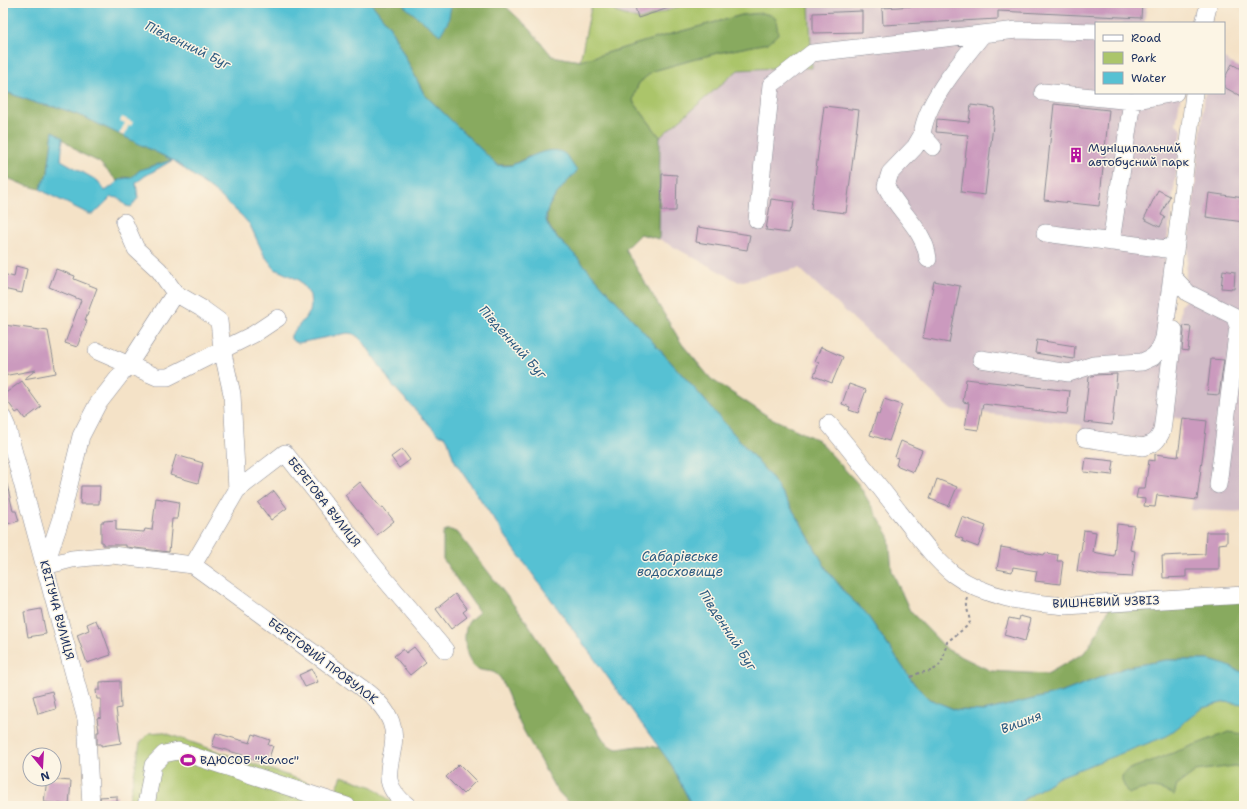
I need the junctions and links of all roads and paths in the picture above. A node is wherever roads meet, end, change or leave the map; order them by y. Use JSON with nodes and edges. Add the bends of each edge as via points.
{"nodes":[{"id":1,"x":1209,"y":3,"type":"edge"},
{"id":2,"x":1204,"y":22,"type":"edge"},
{"id":3,"x":1095,"y":32,"type":"edge"},
{"id":4,"x":983,"y":34,"type":"junction"},
{"id":5,"x":1043,"y":92,"type":"dead end"},
{"id":6,"x":1170,"y":94,"type":"edge"},
{"id":7,"x":1194,"y":94,"type":"edge"},
{"id":8,"x":1132,"y":101,"type":"junction"},
{"id":9,"x":757,"y":220,"type":"dead end"},
{"id":10,"x":124,"y":222,"type":"dead end"},
{"id":11,"x":1045,"y":233,"type":"dead end"},
{"id":12,"x":1111,"y":242,"type":"junction"},
{"id":13,"x":1176,"y":244,"type":"junction"},
{"id":14,"x":928,"y":259,"type":"dead end"},
{"id":15,"x":1173,"y":277,"type":"junction"},
{"id":16,"x":174,"y":293,"type":"junction"},
{"id":17,"x":278,"y":318,"type":"dead end"},
{"id":18,"x":222,"y":349,"type":"junction"},
{"id":19,"x":97,"y":351,"type":"dead end"},
{"id":20,"x":981,"y":359,"type":"dead end"},
{"id":21,"x":129,"y":364,"type":"junction"},
{"id":22,"x":4,"y":424,"type":"edge"},
{"id":23,"x":829,"y":424,"type":"dead end"},
{"id":24,"x":1085,"y":438,"type":"dead end"},
{"id":25,"x":1218,"y":485,"type":"dead end"},
{"id":26,"x":237,"y":490,"type":"junction"},
{"id":27,"x":193,"y":565,"type":"junction"},
{"id":28,"x":45,"y":566,"type":"junction"},
{"id":29,"x":1244,"y":595,"type":"edge"},
{"id":30,"x":967,"y":602,"type":"dead end"},
{"id":31,"x":445,"y":650,"type":"dead end"},
{"id":32,"x":912,"y":677,"type":"dead end"},
{"id":33,"x":91,"y":806,"type":"edge"},
{"id":34,"x":146,"y":806,"type":"edge"},
{"id":35,"x":347,"y":806,"type":"edge"},
{"id":36,"x":408,"y":806,"type":"edge"}],
"edges":[{"from":1,"to":2,"type":"street"},
{"from":3,"to":4,"type":"street","via":[[1017,30]]},
{"from":4,"to":9,"type":"street","via":[[812,53],[771,85]]},
{"from":4,"to":14,"type":"street","via":[[942,88],[923,124],[927,141],[915,147],[890,173],[886,186],[919,232]]},
{"from":5,"to":8,"type":"street"},
{"from":6,"to":8,"type":"street"},
{"from":7,"to":13,"type":"street"},
{"from":8,"to":12,"type":"street"},
{"from":10,"to":16,"type":"street","via":[[136,249],[159,270]]},
{"from":11,"to":12,"type":"street"},
{"from":12,"to":13,"type":"street","via":[[1166,249]]},
{"from":13,"to":15,"type":"street"},
{"from":15,"to":20,"type":"street","via":[[1160,349],[1153,357],[1142,362],[1093,365],[1069,373]]},
{"from":15,"to":24,"type":"street","via":[[1177,304],[1162,431],[1157,441],[1143,447]]},
{"from":15,"to":25,"type":"street","via":[[1188,293],[1234,316],[1238,326]]},
{"from":16,"to":18,"type":"street","via":[[219,321]]},
{"from":16,"to":21,"type":"street"},
{"from":17,"to":18,"type":"street","via":[[254,334]]},
{"from":18,"to":21,"type":"street","via":[[168,377],[157,377]]},
{"from":18,"to":26,"type":"street","via":[[232,394]]},
{"from":19,"to":21,"type":"street"},
{"from":21,"to":28,"type":"street","via":[[97,405],[81,436],[61,518]]},
{"from":22,"to":28,"type":"street","name":"КВІТУЧА ВУЛИЦЯ"},
{"from":23,"to":29,"type":"street","name":"ВИШНЕВИЙ УЗВІЗ","via":[[933,554],[953,574],[980,589],[1021,601],[1066,606]]},
{"from":26,"to":27,"type":"street","name":"БЕРЕГОВА ВУЛИЦЯ"},
{"from":26,"to":31,"type":"street","name":"БЕРЕГОВА ВУЛИЦЯ","via":[[285,453],[383,577]]},
{"from":27,"to":28,"type":"street","via":[[112,555],[72,559]]},
{"from":27,"to":36,"type":"street","name":"БЕРЕГОВИЙ ПРОВУЛОК","via":[[363,689],[381,705],[393,731],[394,742],[388,778],[394,793]]},
{"from":28,"to":33,"type":"street","name":"КВІТУЧА ВУЛИЦЯ","via":[[86,719]]},
{"from":30,"to":32,"type":"path","via":[[970,622],[947,642],[938,667]]},
{"from":34,"to":35,"type":"street","via":[[153,765],[164,754],[178,751]]}]}
